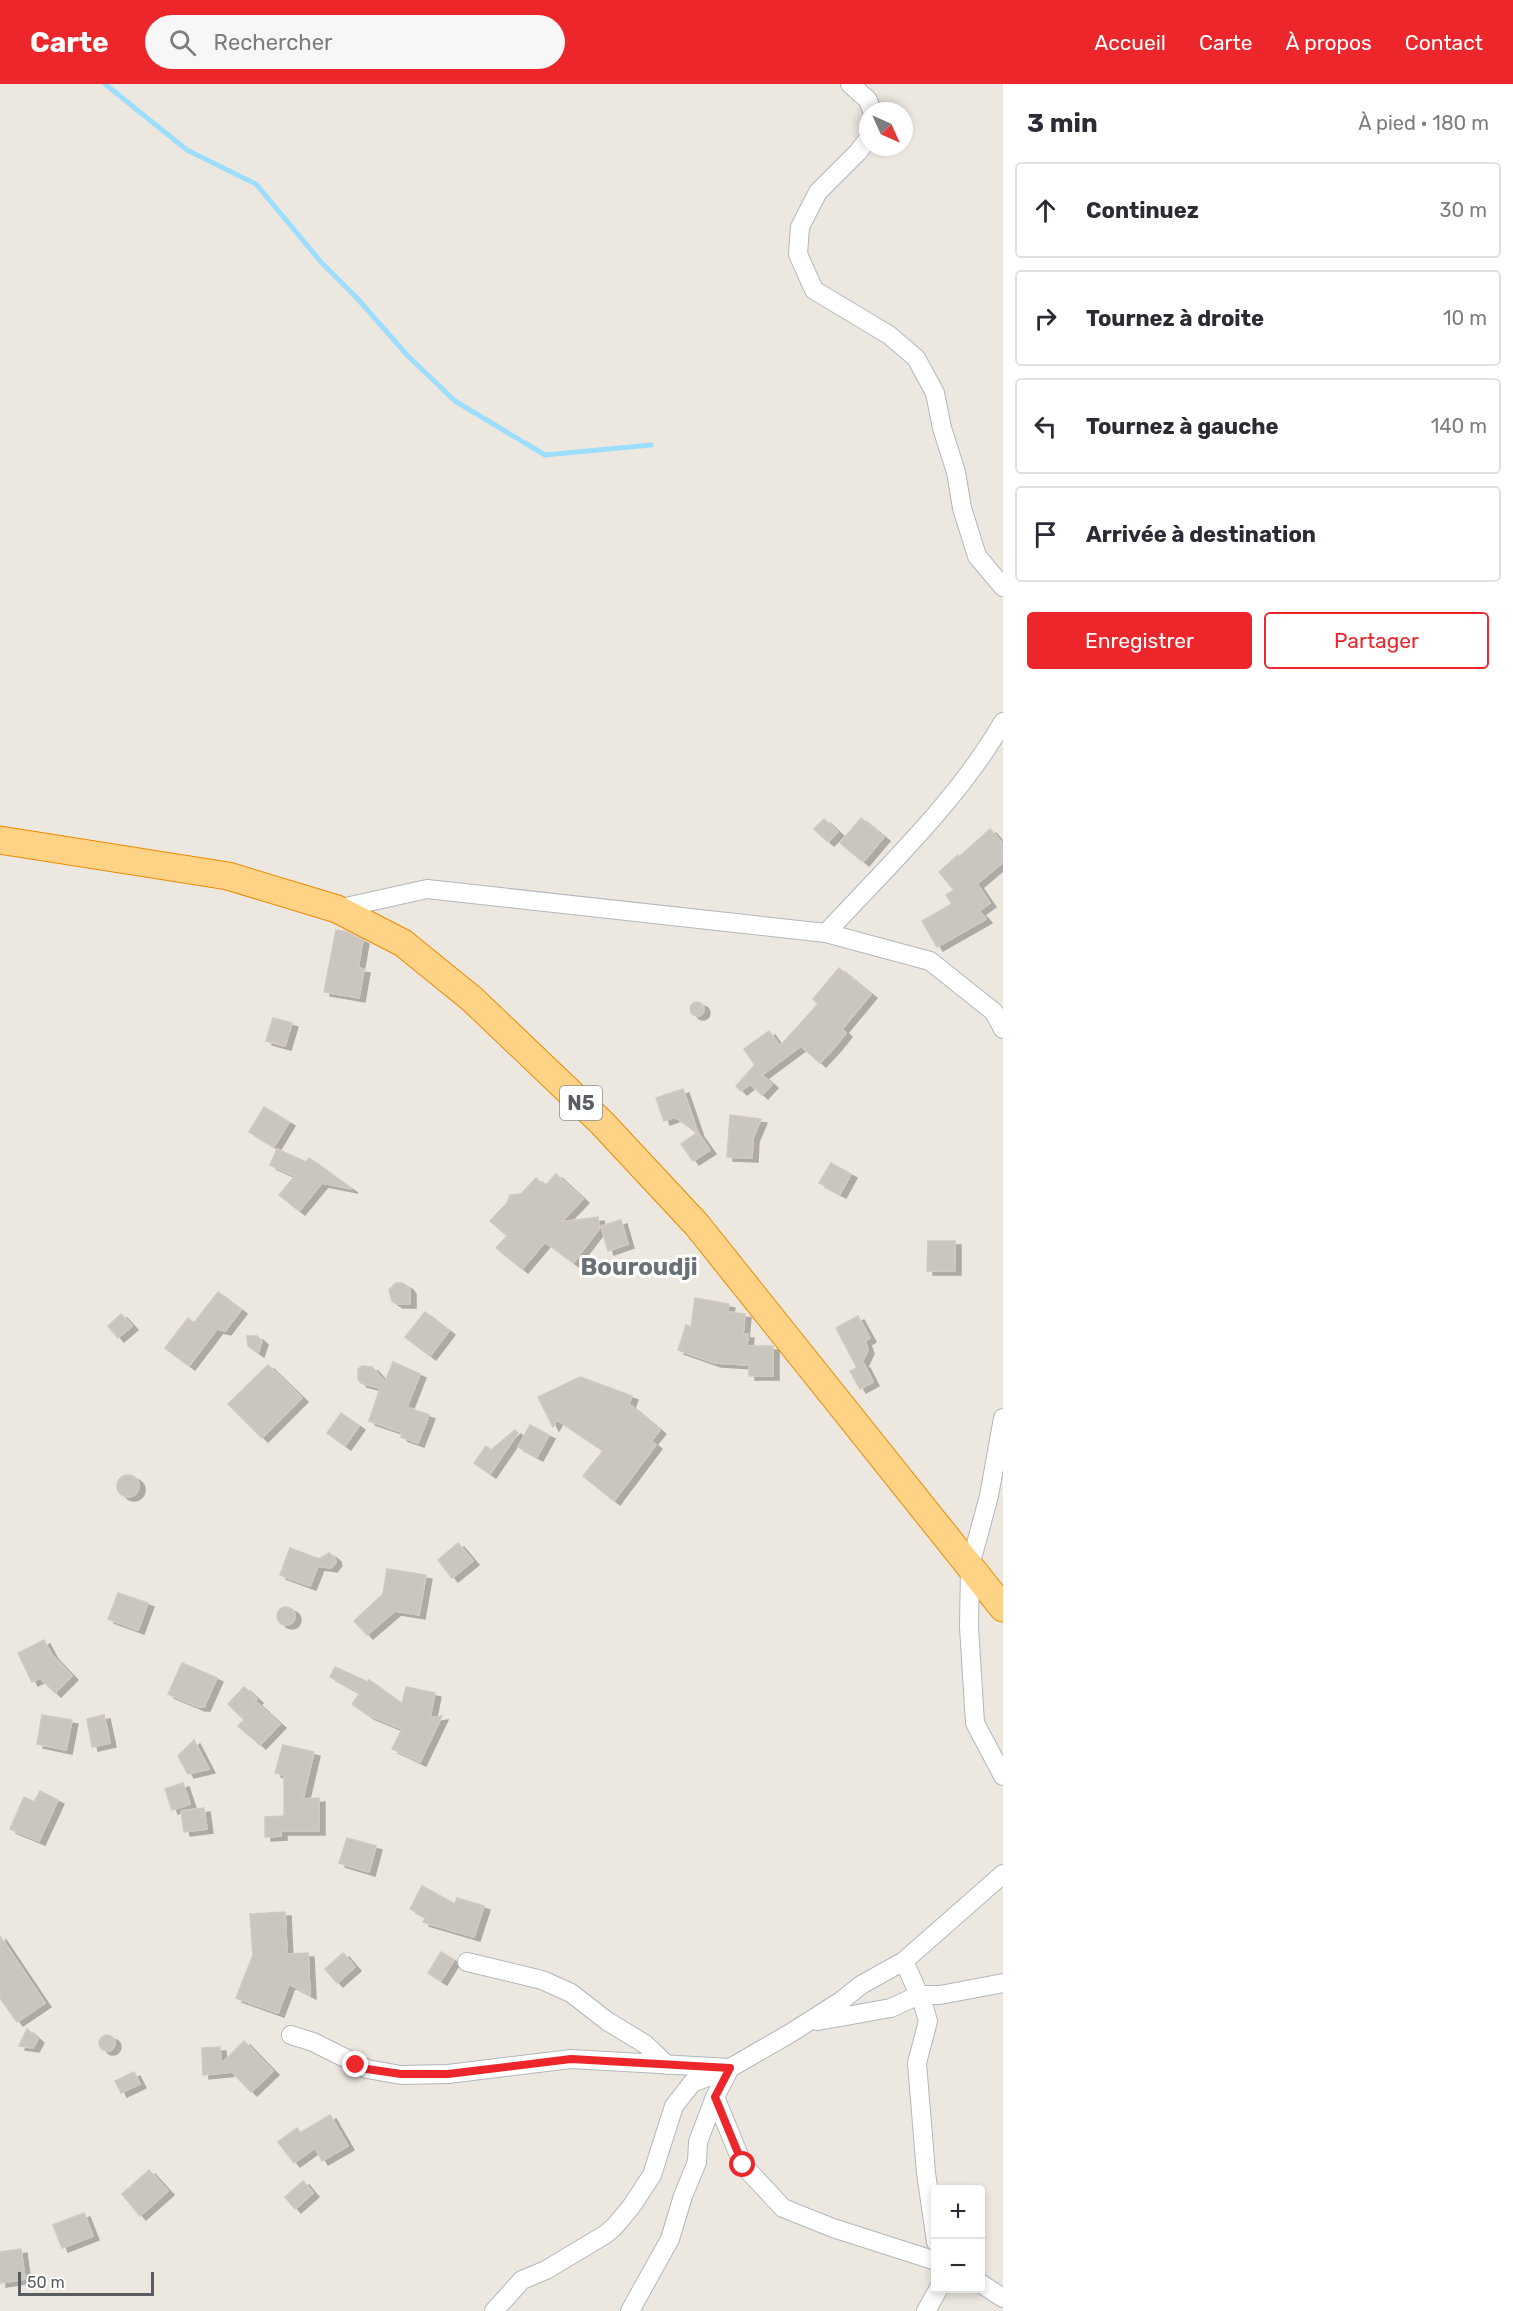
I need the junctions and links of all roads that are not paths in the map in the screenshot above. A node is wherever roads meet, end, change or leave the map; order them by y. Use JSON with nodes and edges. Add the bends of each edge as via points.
{"nodes":[{"id":1,"x":850,"y":84,"type":"edge"},
{"id":2,"x":869,"y":102,"type":"edge"},
{"id":3,"x":859,"y":151,"type":"edge"},
{"id":4,"x":1003,"y":587,"type":"edge"},
{"id":5,"x":1003,"y":722,"type":"edge"},
{"id":6,"x":0,"y":840,"type":"edge"},
{"id":7,"x":337,"y":909,"type":"junction"},
{"id":8,"x":826,"y":933,"type":"junction"},
{"id":9,"x":1003,"y":1029,"type":"edge"},
{"id":10,"x":1003,"y":1418,"type":"edge"},
{"id":11,"x":970,"y":1566,"type":"junction"},
{"id":12,"x":1003,"y":1608,"type":"edge"},
{"id":13,"x":1003,"y":1776,"type":"edge"},
{"id":14,"x":1003,"y":1874,"type":"edge"},
{"id":15,"x":904,"y":1961,"type":"junction"},
{"id":16,"x":467,"y":1962,"type":"dead end"},
{"id":17,"x":1003,"y":1983,"type":"edge"},
{"id":18,"x":919,"y":1995,"type":"junction"},
{"id":19,"x":807,"y":2023,"type":"junction"},
{"id":20,"x":291,"y":2035,"type":"dead end"},
{"id":21,"x":667,"y":2065,"type":"junction"},
{"id":22,"x":730,"y":2068,"type":"junction"},
{"id":23,"x":715,"y":2097,"type":"junction"},
{"id":24,"x":936,"y":2239,"type":"edge"},
{"id":25,"x":931,"y":2259,"type":"edge"},
{"id":26,"x":985,"y":2286,"type":"edge"},
{"id":27,"x":937,"y":2293,"type":"edge"},
{"id":28,"x":940,"y":2293,"type":"edge"},
{"id":29,"x":1003,"y":2298,"type":"edge"},
{"id":30,"x":494,"y":2311,"type":"edge"},
{"id":31,"x":630,"y":2311,"type":"edge"},
{"id":32,"x":926,"y":2311,"type":"edge"},
{"id":33,"x":942,"y":2311,"type":"edge"}],
"edges":[{"from":1,"to":2,"type":"street"},
{"from":3,"to":4,"type":"street","via":[[818,192],[800,227],[798,254],[814,290],[890,335],[916,358],[935,393],[977,556]]},
{"from":5,"to":8,"type":"street","via":[[985,754]]},
{"from":6,"to":7,"type":"highway","number":"N5","via":[[228,876]]},
{"from":7,"to":8,"type":"street","via":[[427,889]]},
{"from":7,"to":11,"type":"highway","number":"N5","via":[[403,943],[472,999],[601,1122],[697,1225]]},
{"from":8,"to":9,"type":"street","via":[[930,961],[994,1012]]},
{"from":10,"to":11,"type":"street","via":[[990,1496]]},
{"from":11,"to":12,"type":"highway","number":"N5"},
{"from":11,"to":13,"type":"street","via":[[975,1723]]},
{"from":14,"to":15,"type":"street"},
{"from":15,"to":18,"type":"street"},
{"from":15,"to":19,"type":"street"},
{"from":16,"to":21,"type":"street","via":[[542,1980],[571,1993],[645,2044]]},
{"from":17,"to":18,"type":"street"},
{"from":18,"to":19,"type":"street","via":[[891,2008]]},
{"from":18,"to":24,"type":"street","via":[[927,2021],[917,2063]]},
{"from":19,"to":22,"type":"street"},
{"from":20,"to":21,"type":"street","via":[[314,2042],[367,2069],[401,2074],[448,2074],[571,2059]]},
{"from":21,"to":22,"type":"street"},
{"from":22,"to":23,"type":"street"},
{"from":22,"to":30,"type":"street","via":[[692,2083],[674,2106],[652,2175],[615,2226],[546,2270],[522,2280]]},
{"from":23,"to":25,"type":"street","via":[[743,2165],[783,2208]]},
{"from":23,"to":31,"type":"street","via":[[698,2142],[698,2162],[670,2239]]},
{"from":26,"to":29,"type":"street"},
{"from":27,"to":32,"type":"street"},
{"from":28,"to":33,"type":"street"}]}
